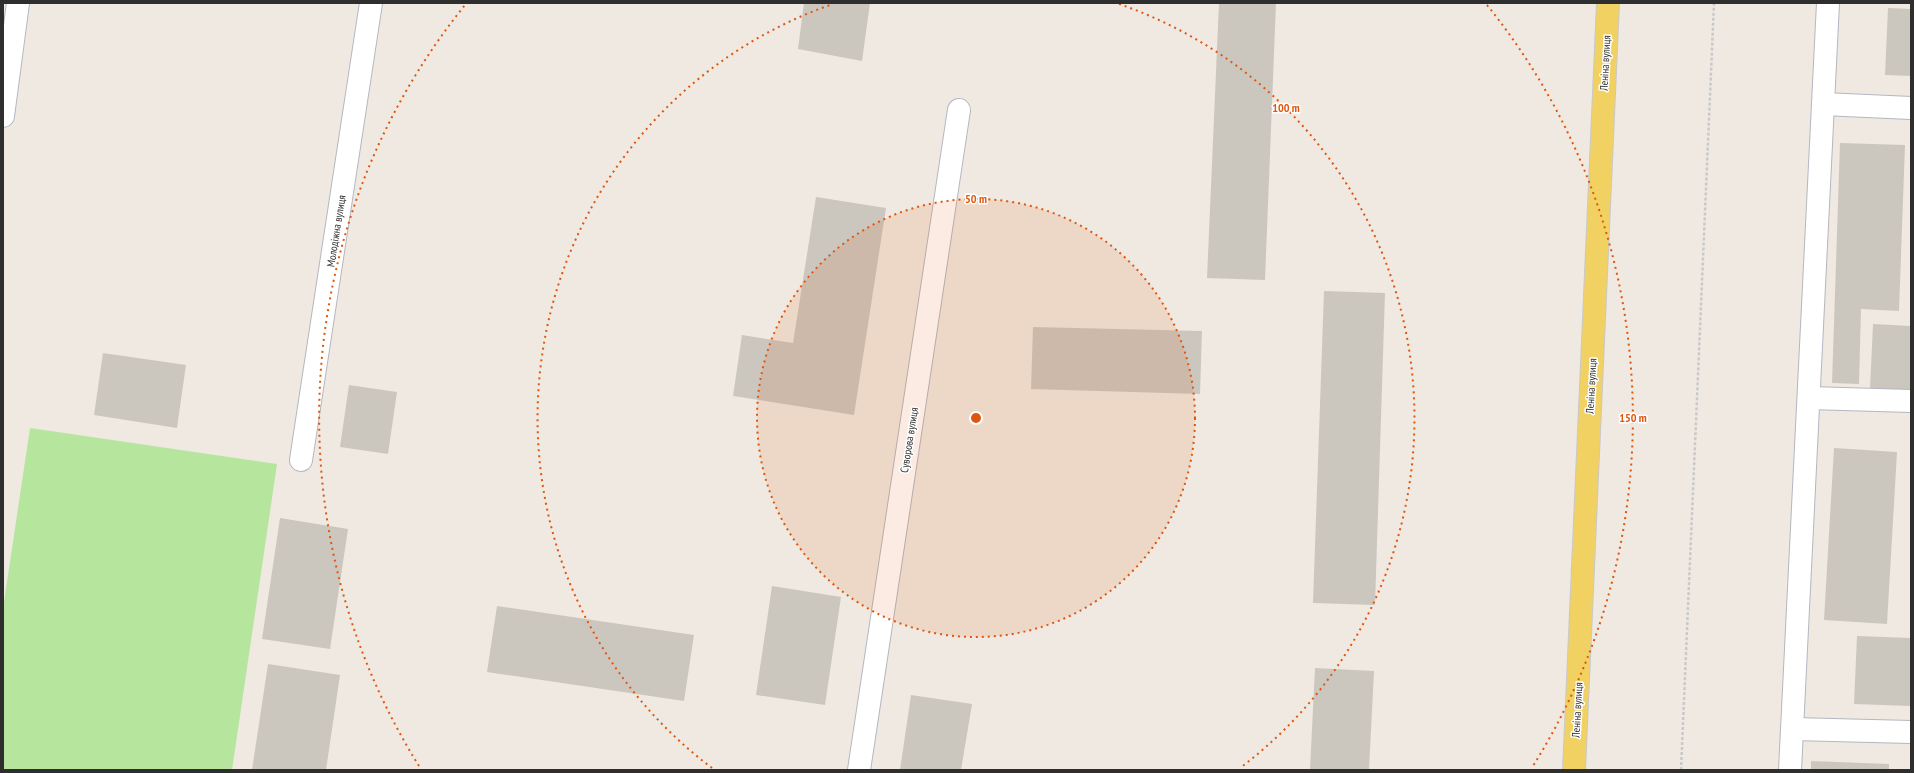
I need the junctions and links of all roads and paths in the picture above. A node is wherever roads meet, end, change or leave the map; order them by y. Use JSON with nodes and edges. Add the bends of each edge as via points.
{"nodes":[{"id":1,"x":18,"y":3,"type":"edge"},
{"id":2,"x":371,"y":3,"type":"edge"},
{"id":3,"x":1608,"y":3,"type":"edge"},
{"id":4,"x":1714,"y":3,"type":"edge"},
{"id":5,"x":1828,"y":3,"type":"edge"},
{"id":6,"x":9,"y":24,"type":"edge"},
{"id":7,"x":1823,"y":104,"type":"junction"},
{"id":8,"x":1911,"y":108,"type":"edge"},
{"id":9,"x":959,"y":110,"type":"dead end"},
{"id":10,"x":3,"y":116,"type":"edge"},
{"id":11,"x":1809,"y":398,"type":"junction"},
{"id":12,"x":1911,"y":401,"type":"edge"},
{"id":13,"x":301,"y":460,"type":"dead end"},
{"id":14,"x":1793,"y":729,"type":"junction"},
{"id":15,"x":1911,"y":732,"type":"edge"},
{"id":16,"x":859,"y":770,"type":"edge"},
{"id":17,"x":1574,"y":770,"type":"edge"},
{"id":18,"x":1681,"y":770,"type":"edge"},
{"id":19,"x":1790,"y":770,"type":"edge"}],
"edges":[{"from":1,"to":6,"type":"street"},
{"from":2,"to":13,"type":"street","name":"Молодіжна вулиця"},
{"from":3,"to":17,"type":"main road","name":"Леніна вулиця"},
{"from":4,"to":18,"type":"path"},
{"from":5,"to":7,"type":"street"},
{"from":6,"to":10,"type":"street"},
{"from":7,"to":8,"type":"street"},
{"from":7,"to":11,"type":"street"},
{"from":9,"to":16,"type":"street","name":"Суворова вулиця"},
{"from":11,"to":12,"type":"street"},
{"from":11,"to":14,"type":"street"},
{"from":14,"to":15,"type":"street"},
{"from":14,"to":19,"type":"street"}]}
